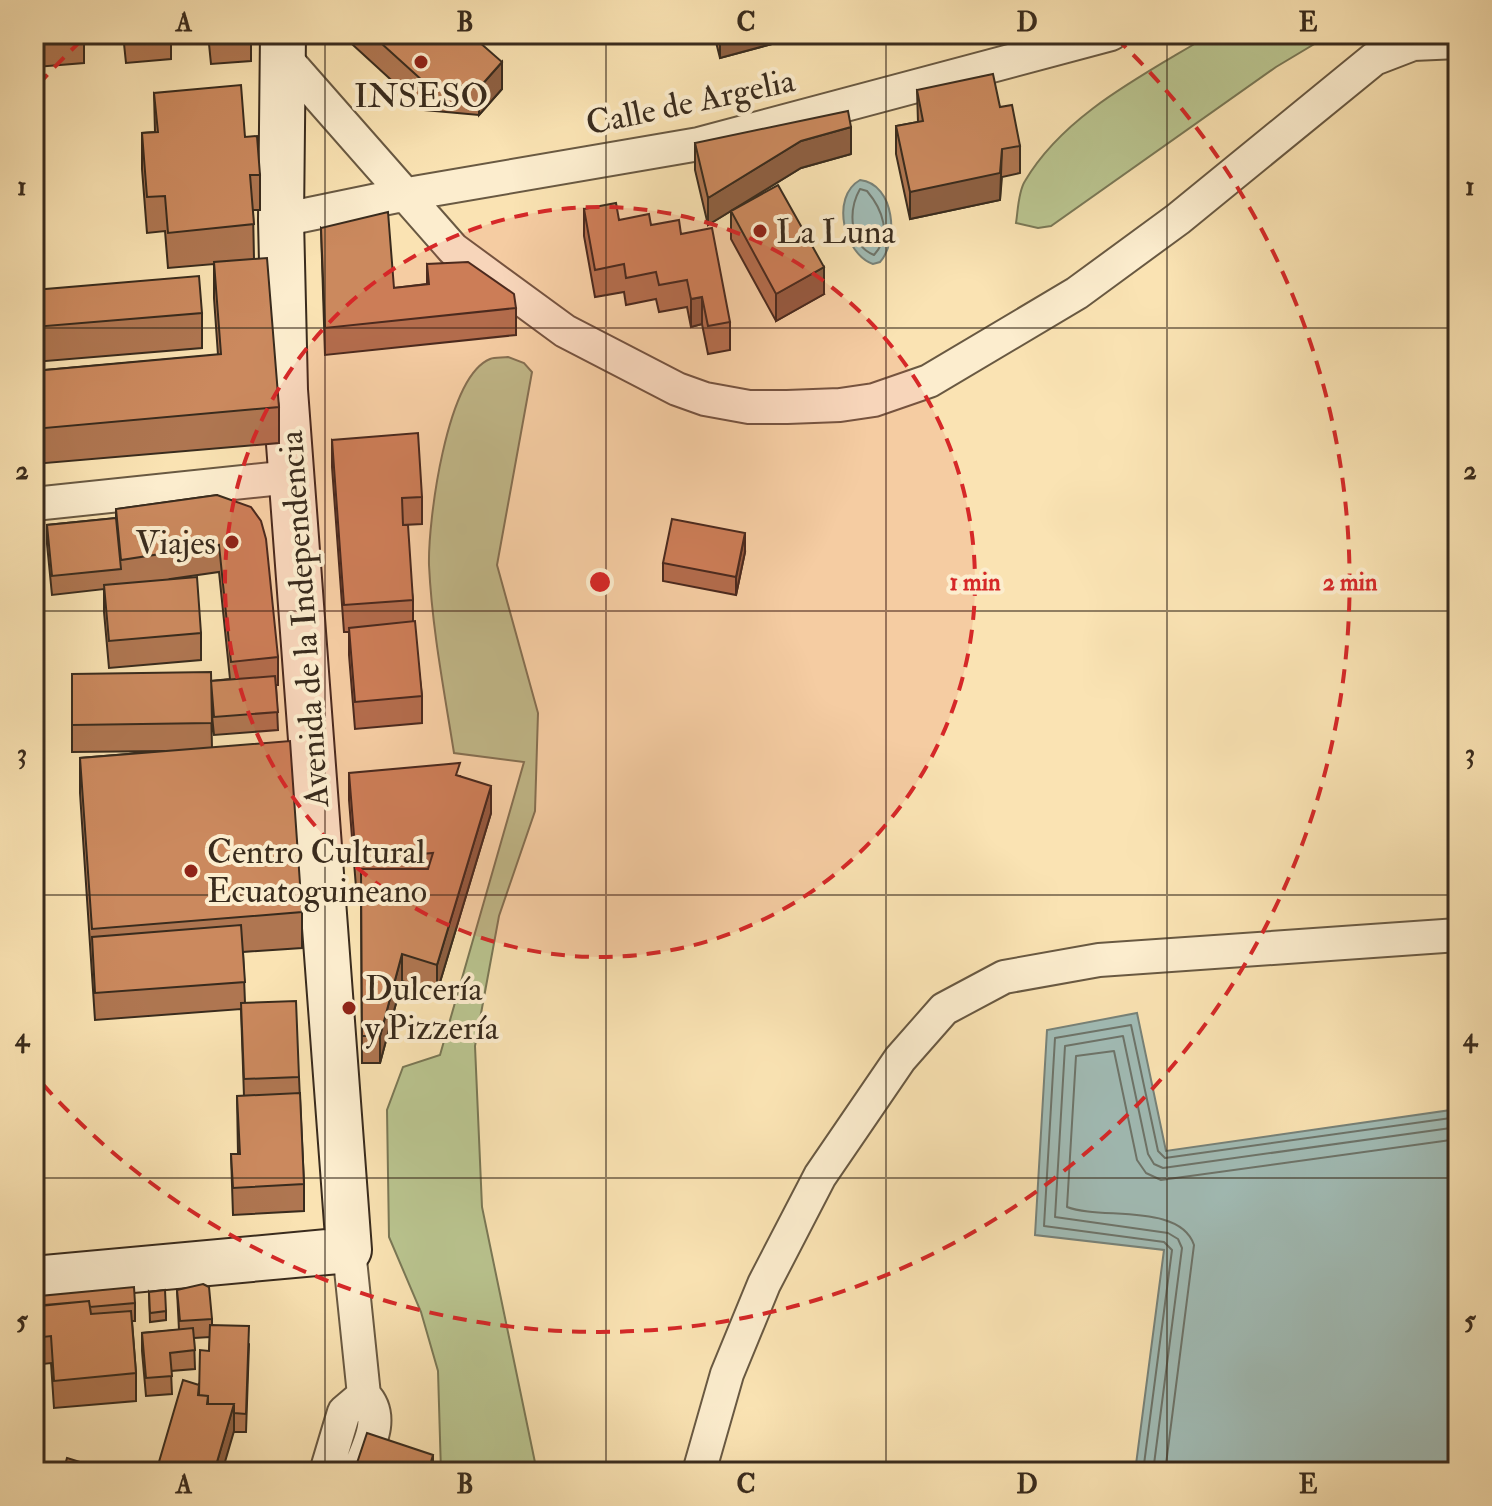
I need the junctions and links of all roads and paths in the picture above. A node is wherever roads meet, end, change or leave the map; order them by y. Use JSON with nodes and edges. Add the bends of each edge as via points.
{"nodes":[{"id":1,"x":1111,"y":34,"type":"edge"},
{"id":2,"x":1458,"y":42,"type":"edge"},
{"id":3,"x":284,"y":46,"type":"edge"},
{"id":4,"x":402,"y":195,"type":"junction"},
{"id":5,"x":281,"y":220,"type":"junction"},
{"id":6,"x":291,"y":477,"type":"junction"},
{"id":7,"x":34,"y":504,"type":"edge"},
{"id":8,"x":1458,"y":935,"type":"edge"},
{"id":9,"x":349,"y":1250,"type":"junction"},
{"id":10,"x":34,"y":1279,"type":"edge"},
{"id":11,"x":364,"y":1395,"type":"junction"},
{"id":12,"x":326,"y":1472,"type":"edge"},
{"id":13,"x":358,"y":1472,"type":"edge"},
{"id":14,"x":699,"y":1472,"type":"edge"}],
"edges":[{"from":1,"to":4,"type":"street","name":"Calle de Argelia","via":[[699,144]]},
{"from":2,"to":4,"type":"street","via":[[1413,44],[1374,59],[1178,219],[1077,293],[929,381],[874,400],[840,405],[749,407],[665,384],[565,331],[453,249]]},
{"from":3,"to":4,"type":"street"},
{"from":3,"to":5,"type":"main road","name":"Avenida de la Independencia"},
{"from":4,"to":5,"type":"street","name":"Calle de Argelia"},
{"from":5,"to":6,"type":"main road","name":"Avenida de la Independencia"},
{"from":6,"to":7,"type":"street"},
{"from":6,"to":9,"type":"main road","name":"Avenida de la Independencia"},
{"from":8,"to":14,"type":"street","via":[[1099,960],[1004,977],[944,1009],[900,1059],[820,1176],[764,1284],[732,1361]]},
{"from":9,"to":10,"type":"main road"},
{"from":9,"to":11,"type":"street","name":"Avenida de la Independencia"},
{"from":11,"to":12,"type":"street","via":[[344,1412]]},
{"from":11,"to":13,"type":"street","name":"Avenida de la Independencia","via":[[376,1415]]}]}
